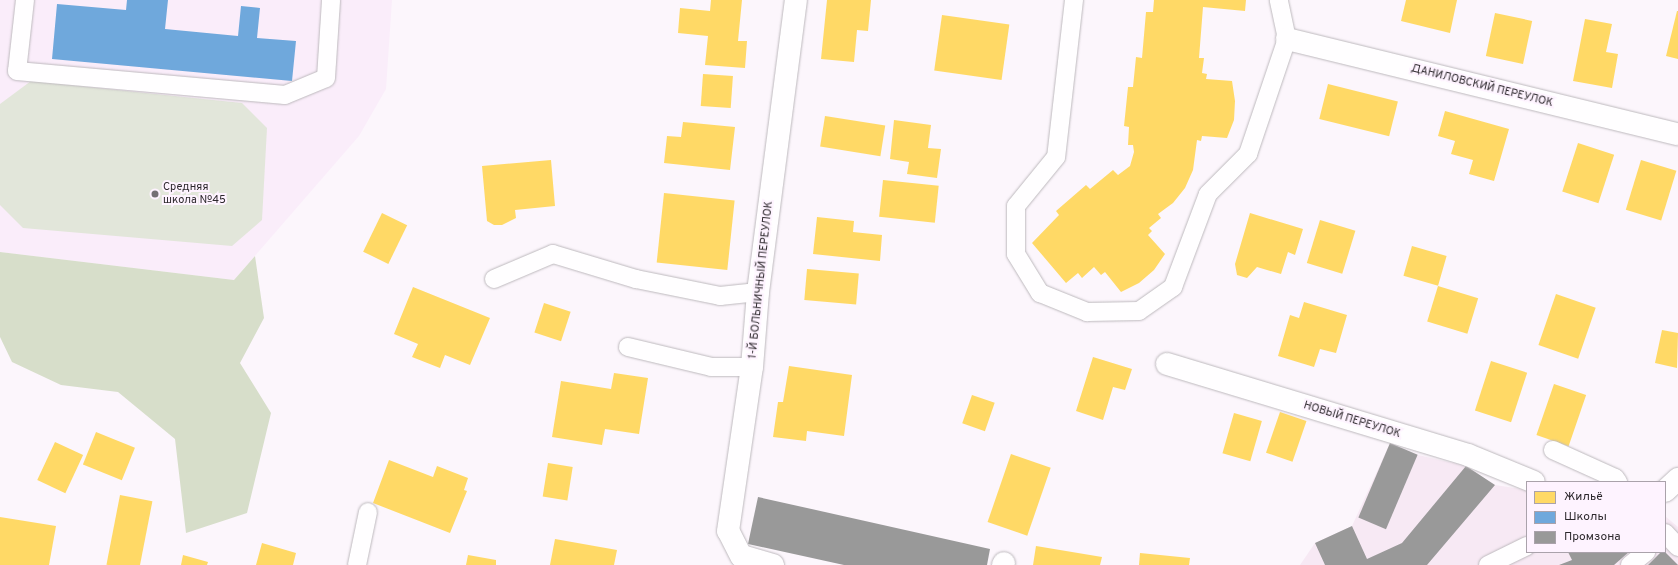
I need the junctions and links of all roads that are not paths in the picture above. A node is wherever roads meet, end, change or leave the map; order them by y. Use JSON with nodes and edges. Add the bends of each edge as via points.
{"nodes":[{"id":1,"x":25,"y":0,"type":"edge"},
{"id":2,"x":331,"y":0,"type":"edge"},
{"id":3,"x":796,"y":0,"type":"edge"},
{"id":4,"x":1074,"y":0,"type":"edge"},
{"id":5,"x":1279,"y":0,"type":"edge"},
{"id":6,"x":1287,"y":39,"type":"junction"},
{"id":7,"x":1678,"y":134,"type":"edge"},
{"id":8,"x":494,"y":279,"type":"dead end"},
{"id":9,"x":758,"y":292,"type":"junction"},
{"id":10,"x":628,"y":347,"type":"dead end"},
{"id":11,"x":1167,"y":364,"type":"dead end"},
{"id":12,"x":752,"y":367,"type":"junction"},
{"id":13,"x":1554,"y":450,"type":"dead end"},
{"id":14,"x":1678,"y":479,"type":"edge"},
{"id":15,"x":1532,"y":481,"type":"edge"},
{"id":16,"x":1617,"y":481,"type":"edge"},
{"id":17,"x":1666,"y":490,"type":"edge"},
{"id":18,"x":368,"y":512,"type":"dead end"},
{"id":19,"x":1526,"y":546,"type":"edge"},
{"id":20,"x":1645,"y":553,"type":"edge"},
{"id":21,"x":357,"y":565,"type":"edge"},
{"id":22,"x":773,"y":565,"type":"edge"},
{"id":23,"x":1488,"y":565,"type":"edge"},
{"id":24,"x":1630,"y":565,"type":"edge"}],
"edges":[{"from":1,"to":2,"type":"lane","via":[[17,71],[285,95],[326,78]]},
{"from":3,"to":9,"type":"street","name":"1-Й БОЛЬНИЧНЫЙ ПЕРЕУЛОК"},
{"from":4,"to":6,"type":"lane","via":[[1056,157],[1016,206],[1016,254],[1040,293],[1087,312],[1139,311],[1173,287],[1208,194],[1248,154]]},
{"from":5,"to":6,"type":"lane"},
{"from":6,"to":7,"type":"street","name":"ДАНИЛОВСКИЙ ПЕРЕУЛОК"},
{"from":8,"to":9,"type":"lane","via":[[552,254],[636,279],[720,296]]},
{"from":9,"to":12,"type":"street","name":"1-Й БОЛЬНИЧНЫЙ ПЕРЕУЛОК"},
{"from":10,"to":12,"type":"lane","via":[[711,367]]},
{"from":11,"to":15,"type":"street","name":"НОВЫЙ ПЕРЕУЛОК","via":[[1468,455]]},
{"from":12,"to":22,"type":"street","name":"1-Й БОЛЬНИЧНЫЙ ПЕРЕУЛОК","via":[[728,531],[740,556]]},
{"from":13,"to":16,"type":"lane"},
{"from":14,"to":17,"type":"street"},
{"from":18,"to":21,"type":"lane"},
{"from":19,"to":23,"type":"lane"},
{"from":20,"to":24,"type":"lane"}]}
